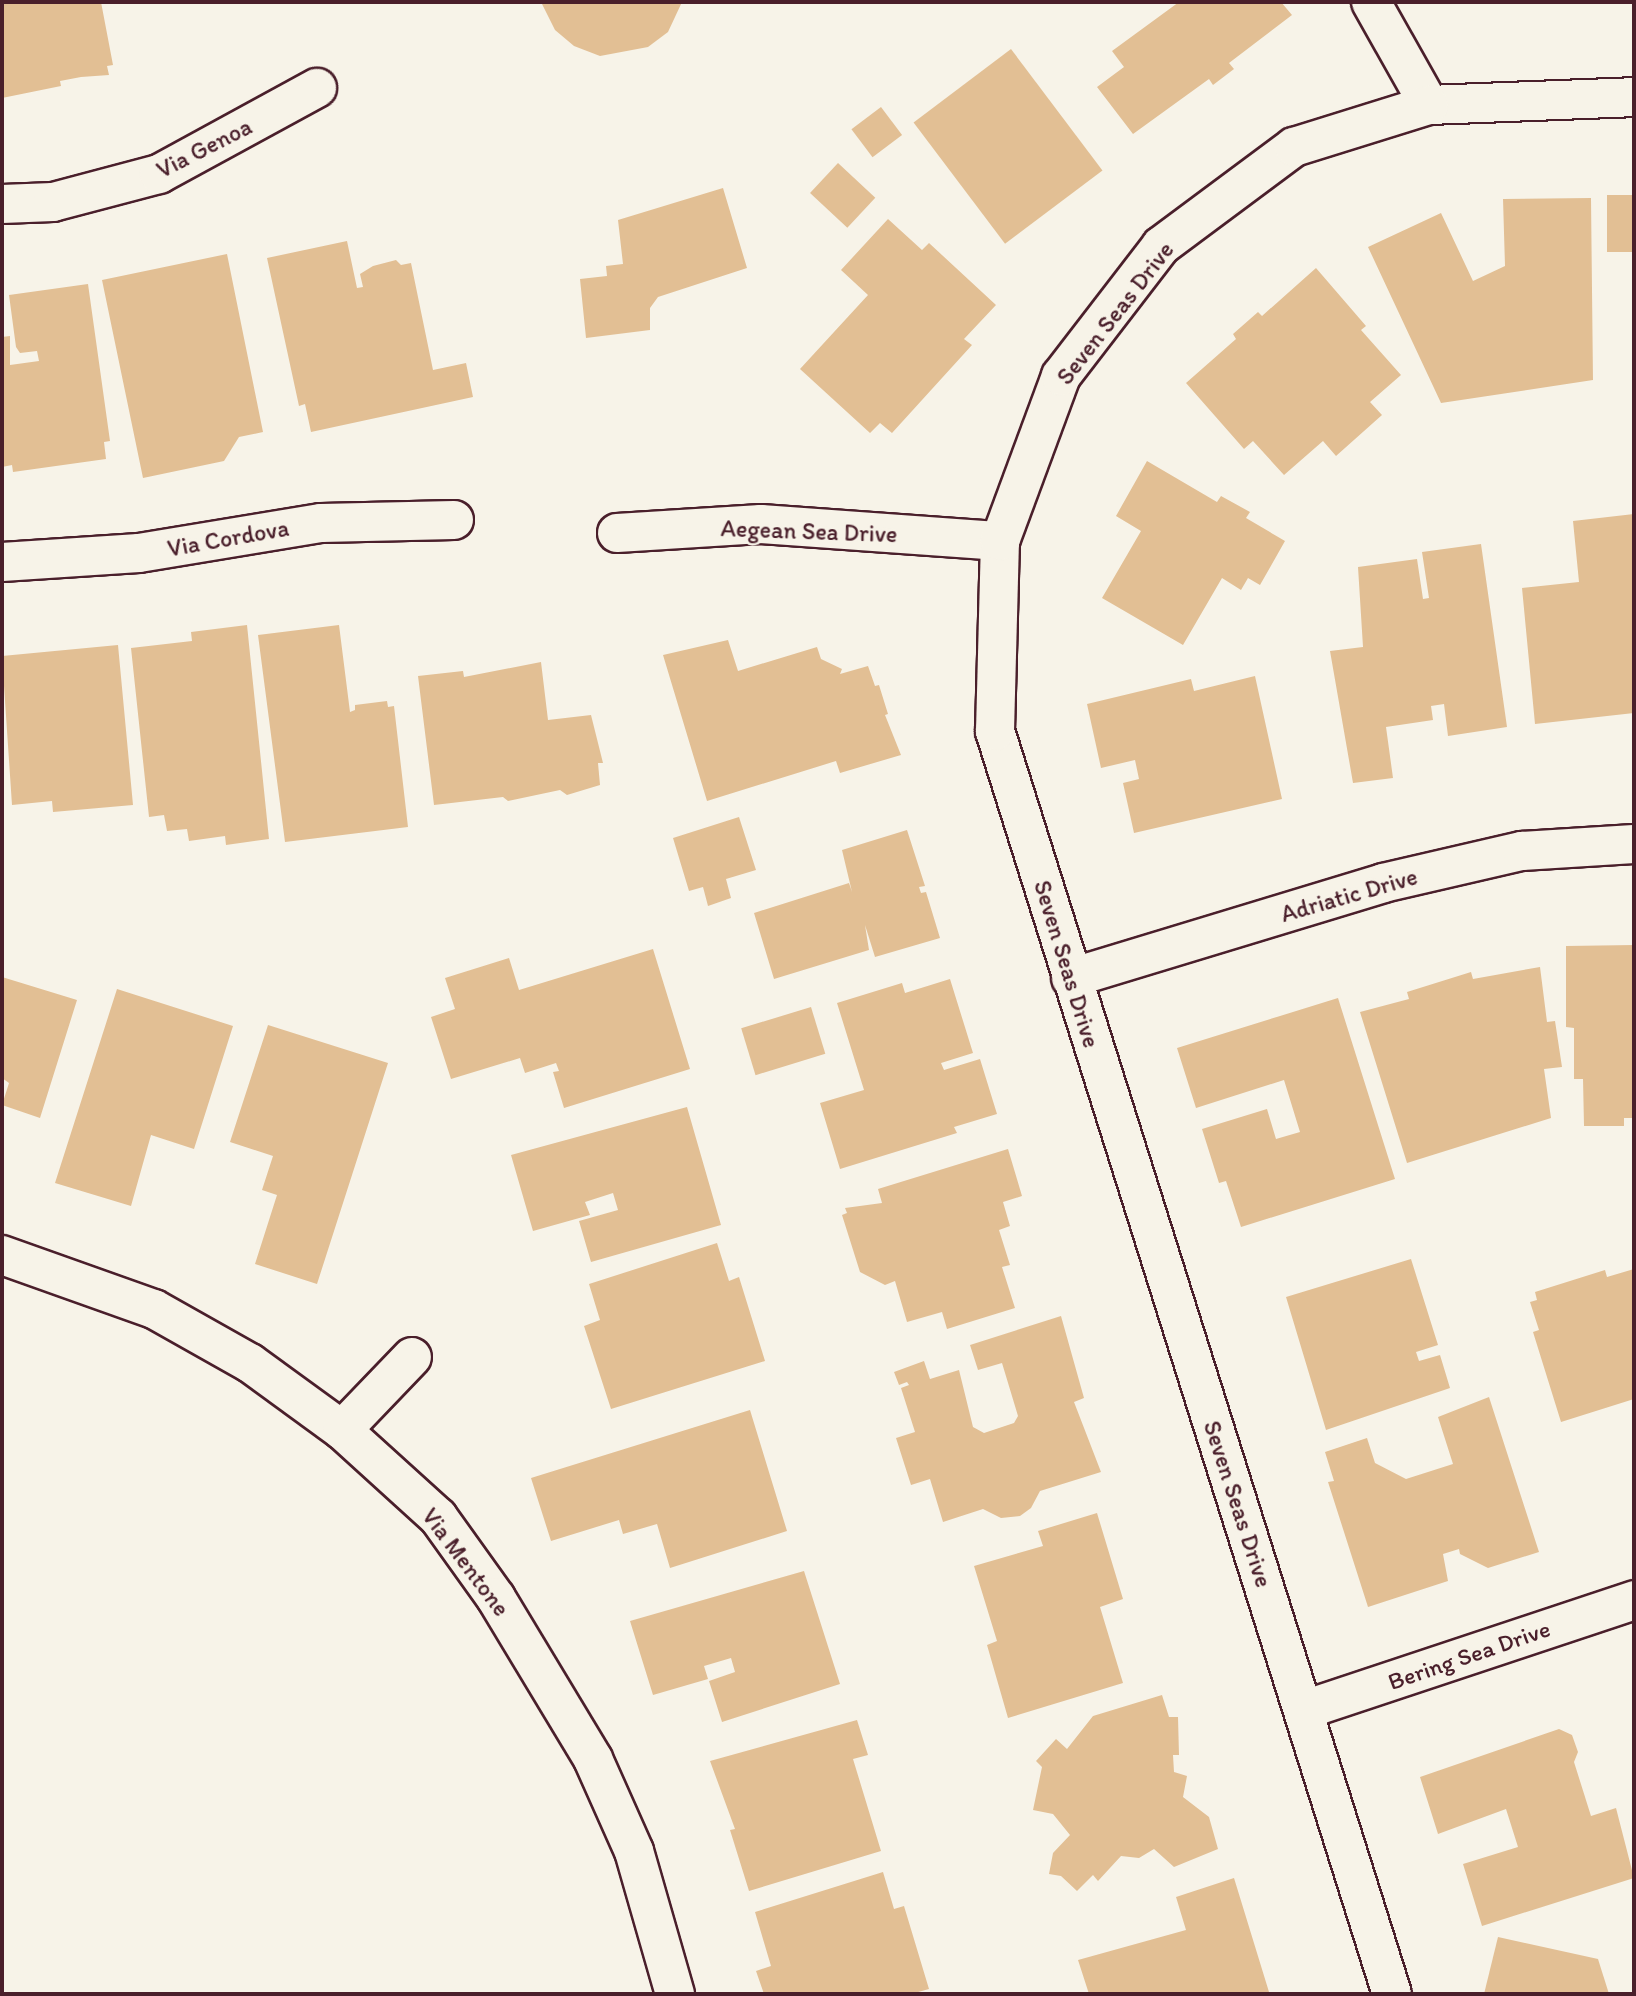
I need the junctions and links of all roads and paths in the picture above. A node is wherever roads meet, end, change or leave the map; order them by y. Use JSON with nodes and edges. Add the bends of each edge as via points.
{"nodes":[{"id":1,"x":1371,"y":2,"type":"edge"},
{"id":2,"x":317,"y":88,"type":"dead end"},
{"id":3,"x":1634,"y":97,"type":"edge"},
{"id":4,"x":1429,"y":105,"type":"junction"},
{"id":5,"x":2,"y":204,"type":"edge"},
{"id":6,"x":454,"y":520,"type":"dead end"},
{"id":7,"x":617,"y":533,"type":"dead end"},
{"id":8,"x":1000,"y":541,"type":"junction"},
{"id":9,"x":2,"y":562,"type":"edge"},
{"id":10,"x":1634,"y":844,"type":"edge"},
{"id":11,"x":1071,"y":978,"type":"junction"},
{"id":12,"x":2,"y":1255,"type":"edge"},
{"id":13,"x":412,"y":1357,"type":"dead end"},
{"id":14,"x":342,"y":1430,"type":"junction"},
{"id":15,"x":1634,"y":1600,"type":"edge"},
{"id":16,"x":1304,"y":1710,"type":"junction"},
{"id":17,"x":675,"y":1994,"type":"edge"},
{"id":18,"x":1392,"y":1994,"type":"edge"}],
"edges":[{"from":1,"to":4,"type":"street"},
{"from":2,"to":5,"type":"street","name":"Via Genoa","via":[[159,174],[53,202]]},
{"from":3,"to":4,"type":"street","name":"Seven Seas Drive"},
{"from":4,"to":8,"type":"street","name":"Seven Seas Drive","via":[[1294,147],[1161,246],[1061,376]]},
{"from":6,"to":9,"type":"street","name":"Via Cordova","via":[[321,523],[139,554]]},
{"from":7,"to":8,"type":"street","name":"Aegean Sea Drive","via":[[761,524]]},
{"from":8,"to":11,"type":"street","name":"Seven Seas Drive","via":[[995,731]]},
{"from":10,"to":11,"type":"street","name":"Adriatic Drive","via":[[1522,851],[1383,883]]},
{"from":11,"to":16,"type":"street","name":"Seven Seas Drive"},
{"from":12,"to":14,"type":"street","name":"Via Mentone","via":[[154,1309],[250,1363]]},
{"from":13,"to":14,"type":"street"},
{"from":14,"to":17,"type":"street","name":"Via Mentone","via":[[438,1517],[546,1677],[593,1759],[634,1851]]},
{"from":15,"to":16,"type":"street","name":"Bering Sea Drive"},
{"from":16,"to":18,"type":"street","name":"Seven Seas Drive"}]}
